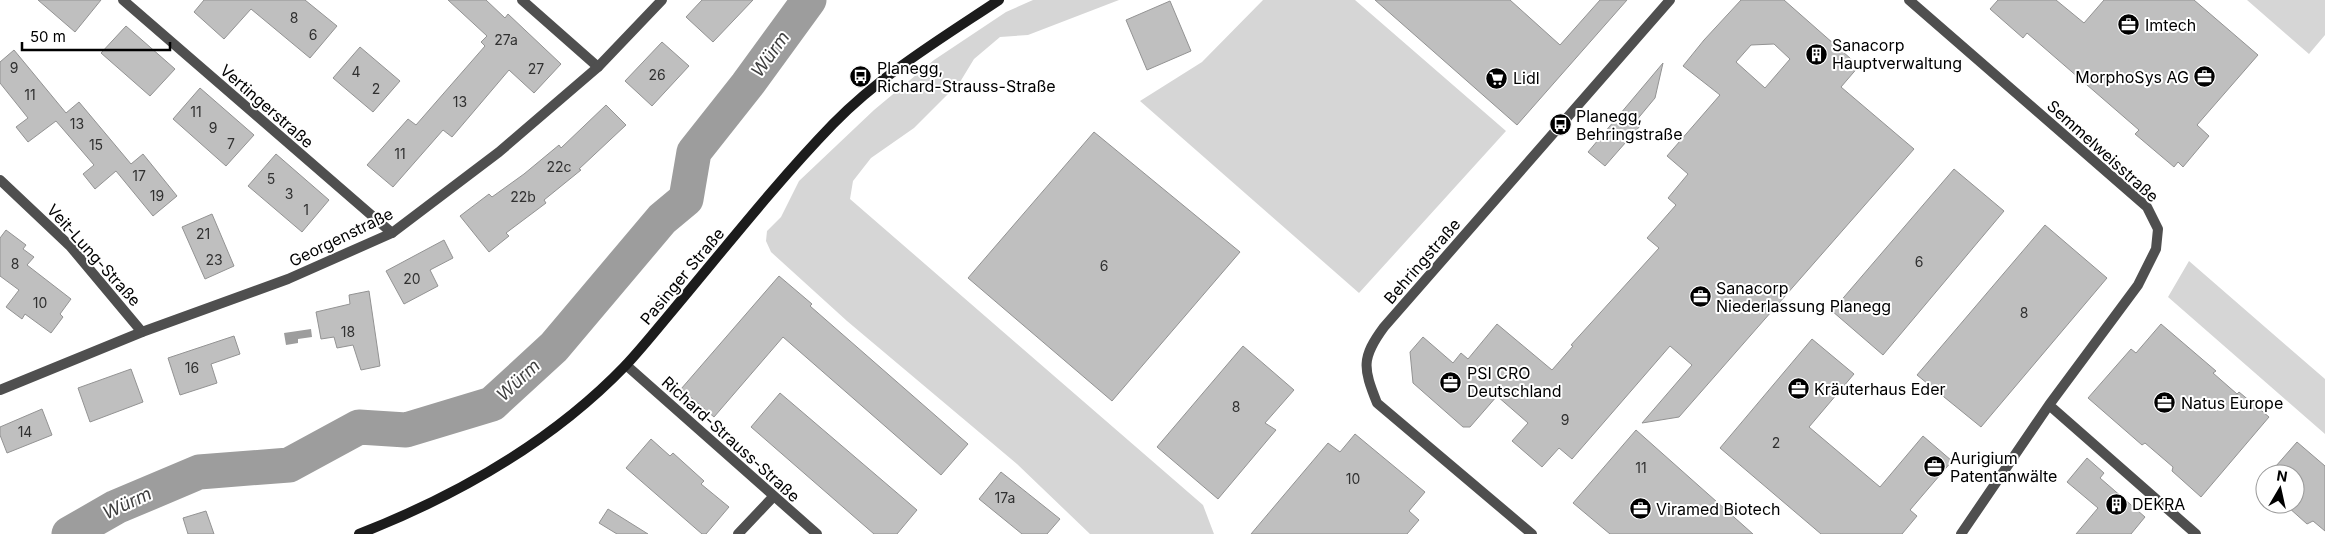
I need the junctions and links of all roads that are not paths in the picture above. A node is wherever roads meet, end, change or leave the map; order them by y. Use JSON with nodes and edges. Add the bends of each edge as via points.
{"nodes":[{"id":1,"x":123,"y":0,"type":"edge"},
{"id":2,"x":522,"y":0,"type":"edge"},
{"id":3,"x":662,"y":0,"type":"edge"},
{"id":4,"x":1000,"y":0,"type":"edge"},
{"id":5,"x":1670,"y":0,"type":"edge"},
{"id":6,"x":1909,"y":0,"type":"edge"},
{"id":7,"x":598,"y":67,"type":"junction"},
{"id":8,"x":0,"y":180,"type":"edge"},
{"id":9,"x":392,"y":233,"type":"junction"},
{"id":10,"x":142,"y":332,"type":"junction"},
{"id":11,"x":626,"y":365,"type":"junction"},
{"id":12,"x":0,"y":390,"type":"edge"},
{"id":13,"x":2049,"y":405,"type":"junction"},
{"id":14,"x":773,"y":497,"type":"junction"},
{"id":15,"x":359,"y":534,"type":"edge"},
{"id":16,"x":738,"y":534,"type":"edge"},
{"id":17,"x":817,"y":534,"type":"edge"},
{"id":18,"x":1532,"y":534,"type":"edge"},
{"id":19,"x":1961,"y":534,"type":"edge"},
{"id":20,"x":2196,"y":534,"type":"edge"}],
"edges":[{"from":1,"to":9,"type":"street","name":"Vertingerstraße"},
{"from":2,"to":7,"type":"street"},
{"from":3,"to":7,"type":"street","name":"Georgenstraße"},
{"from":4,"to":11,"type":"main road","name":"Pasinger Straße","via":[[898,67],[833,124]]},
{"from":5,"to":18,"type":"street","name":"Behringstraße","via":[[1371,345],[1366,376],[1377,402]]},
{"from":6,"to":13,"type":"street","name":"Semmelweisstraße","via":[[2147,207],[2158,229],[2156,249],[2138,285]]},
{"from":7,"to":9,"type":"street","name":"Georgenstraße","via":[[499,152]]},
{"from":8,"to":10,"type":"street","name":"Veit-Lung-Straße","via":[[70,246]]},
{"from":9,"to":10,"type":"street","name":"Georgenstraße","via":[[288,279]]},
{"from":10,"to":12,"type":"street","name":"Georgenstraße"},
{"from":11,"to":14,"type":"street","name":"Richard-Strauss-Straße"},
{"from":11,"to":15,"type":"main road","name":"Pasinger Straße","via":[[544,436],[448,493]]},
{"from":13,"to":19,"type":"street","name":"Semmelweisstraße"},
{"from":13,"to":20,"type":"street"},
{"from":14,"to":16,"type":"street"},
{"from":14,"to":17,"type":"street","name":"Richard-Strauss-Straße"}]}
